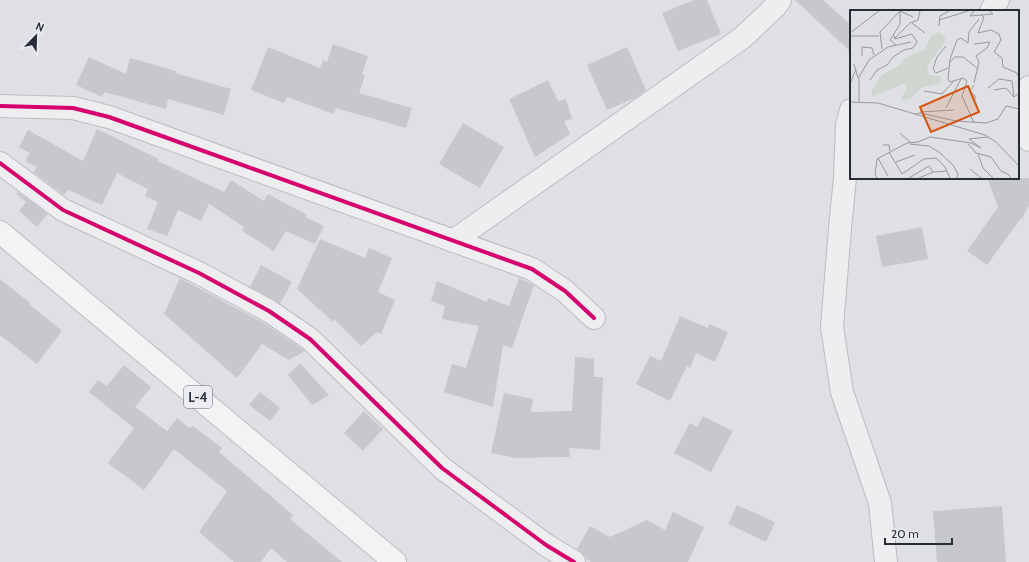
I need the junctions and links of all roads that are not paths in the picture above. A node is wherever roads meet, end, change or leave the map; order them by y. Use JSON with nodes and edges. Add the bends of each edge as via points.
{"nodes":[{"id":1,"x":780,"y":0,"type":"edge"},
{"id":2,"x":998,"y":0,"type":"edge"},
{"id":3,"x":992,"y":10,"type":"edge"},
{"id":4,"x":1029,"y":87,"type":"edge"},
{"id":5,"x":0,"y":106,"type":"edge"},
{"id":6,"x":850,"y":114,"type":"edge"},
{"id":7,"x":1029,"y":140,"type":"edge"},
{"id":8,"x":0,"y":163,"type":"edge"},
{"id":9,"x":0,"y":232,"type":"edge"},
{"id":10,"x":453,"y":241,"type":"junction"},
{"id":11,"x":594,"y":318,"type":"dead end"},
{"id":12,"x":396,"y":562,"type":"edge"},
{"id":13,"x":574,"y":562,"type":"edge"},
{"id":14,"x":886,"y":562,"type":"edge"}],
"edges":[{"from":1,"to":10,"type":"street","via":[[742,38]]},
{"from":2,"to":3,"type":"street"},
{"from":4,"to":7,"type":"street","via":[[1022,105],[1020,127]]},
{"from":5,"to":10,"type":"street","via":[[73,108],[109,117]]},
{"from":6,"to":14,"type":"street","via":[[847,124],[832,327],[842,392],[880,503]]},
{"from":8,"to":13,"type":"street","via":[[63,210],[206,277],[269,311],[310,339],[442,468],[546,545]]},
{"from":9,"to":12,"type":"main road","number":"L-4"},
{"from":10,"to":11,"type":"street","via":[[532,269],[565,291]]}]}
